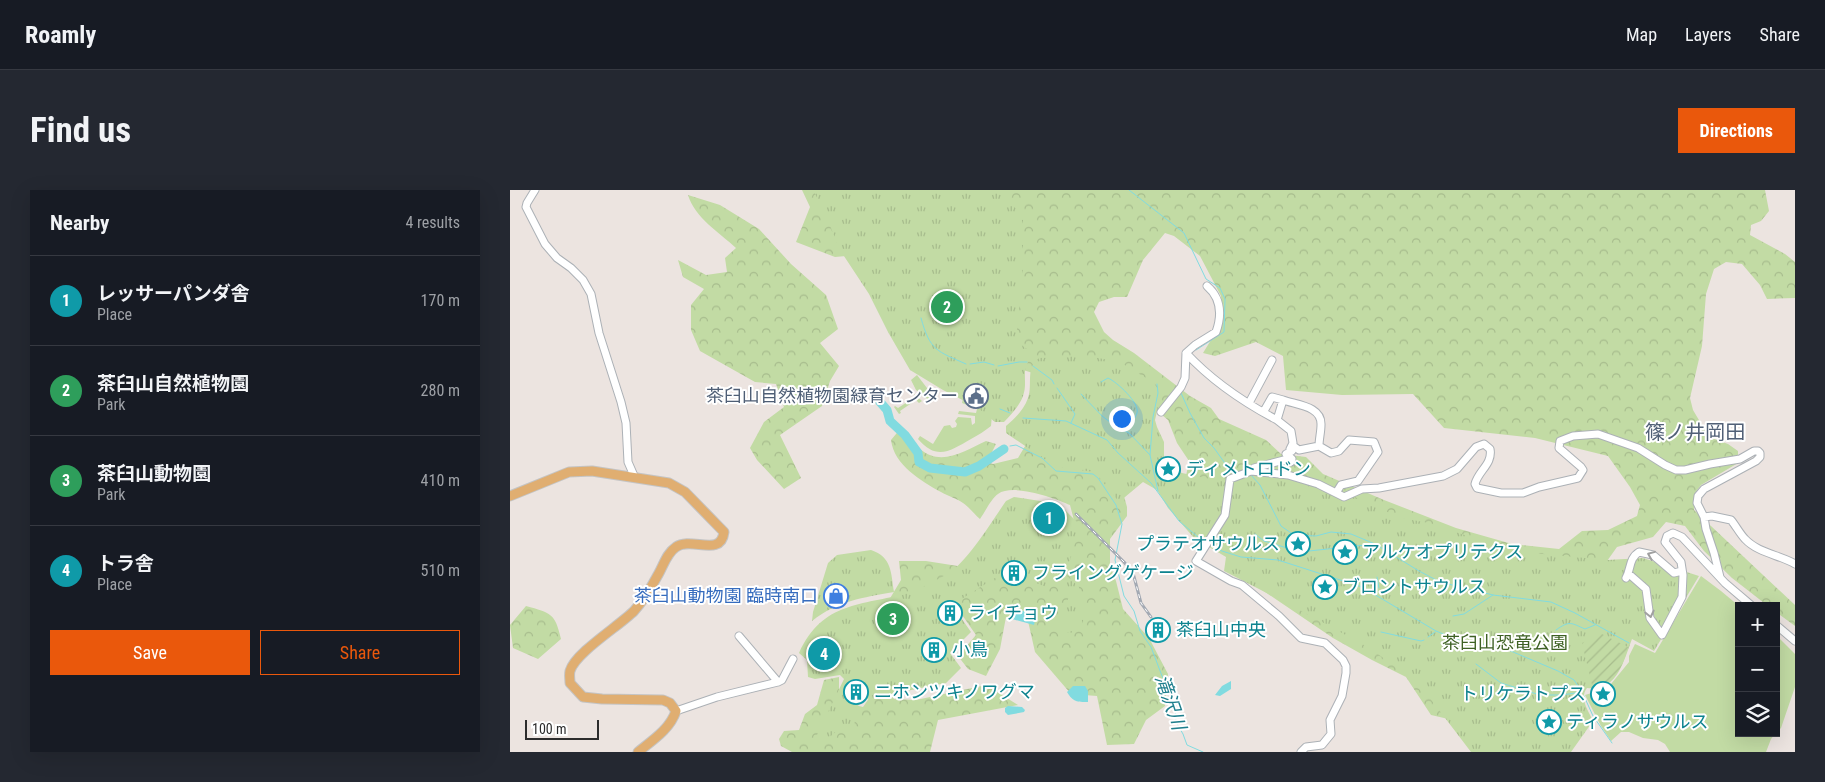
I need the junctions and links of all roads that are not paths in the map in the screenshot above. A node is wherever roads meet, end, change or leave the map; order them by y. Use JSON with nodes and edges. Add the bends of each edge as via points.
{"nodes":[{"id":1,"x":535,"y":190,"type":"edge"},
{"id":2,"x":1207,"y":286,"type":"dead end"},
{"id":3,"x":1186,"y":353,"type":"junction"},
{"id":4,"x":1272,"y":360,"type":"dead end"},
{"id":5,"x":1283,"y":400,"type":"junction"},
{"id":6,"x":1249,"y":403,"type":"junction"},
{"id":7,"x":1264,"y":411,"type":"junction"},
{"id":8,"x":1161,"y":412,"type":"dead end"},
{"id":9,"x":1277,"y":420,"type":"junction"},
{"id":10,"x":1292,"y":445,"type":"junction"},
{"id":11,"x":1320,"y":446,"type":"junction"},
{"id":12,"x":1251,"y":471,"type":"junction"},
{"id":13,"x":635,"y":478,"type":"junction"},
{"id":14,"x":1336,"y":493,"type":"junction"},
{"id":15,"x":510,"y":496,"type":"edge"},
{"id":16,"x":1704,"y":517,"type":"junction"},
{"id":17,"x":1795,"y":564,"type":"edge"},
{"id":18,"x":1682,"y":571,"type":"junction"},
{"id":19,"x":1720,"y":577,"type":"junction"},
{"id":20,"x":1748,"y":602,"type":"edge"},
{"id":21,"x":1780,"y":628,"type":"edge"},
{"id":22,"x":739,"y":636,"type":"dead end"},
{"id":23,"x":1795,"y":641,"type":"edge"},
{"id":24,"x":793,"y":660,"type":"dead end"},
{"id":25,"x":778,"y":682,"type":"junction"},
{"id":26,"x":676,"y":711,"type":"junction"},
{"id":27,"x":638,"y":752,"type":"edge"},
{"id":28,"x":1301,"y":752,"type":"edge"}],
"edges":[{"from":1,"to":13,"type":"street","via":[[526,207],[546,244],[583,280],[591,294],[599,333],[621,402],[626,423],[628,462]]},
{"from":2,"to":3,"type":"street","via":[[1218,300],[1218,326],[1216,332]]},
{"from":3,"to":6,"type":"street","via":[[1204,373]]},
{"from":3,"to":8,"type":"street","via":[[1185,378]]},
{"from":4,"to":6,"type":"street"},
{"from":5,"to":7,"type":"street","via":[[1272,397]]},
{"from":5,"to":9,"type":"street"},
{"from":5,"to":11,"type":"street","via":[[1317,412],[1322,425]]},
{"from":6,"to":7,"type":"street"},
{"from":7,"to":9,"type":"street"},
{"from":9,"to":10,"type":"street","via":[[1291,431]]},
{"from":10,"to":11,"type":"street","via":[[1299,450]]},
{"from":10,"to":12,"type":"street","via":[[1292,451],[1286,454],[1291,462],[1284,460]]},
{"from":11,"to":14,"type":"street","via":[[1331,453],[1339,452],[1349,440],[1374,442],[1377,447],[1378,452],[1358,482],[1341,485]]},
{"from":12,"to":14,"type":"street","via":[[1295,476]]},
{"from":12,"to":28,"type":"street","via":[[1230,479],[1225,515],[1196,561],[1242,585],[1301,638],[1325,643],[1343,660],[1346,673],[1342,696],[1330,720],[1331,734],[1322,745],[1306,747]]},
{"from":13,"to":15,"type":"main road","via":[[592,471],[569,472]]},
{"from":13,"to":26,"type":"main road","via":[[669,483],[679,488],[722,529],[723,538],[714,546],[684,544],[670,552],[650,590],[634,610],[581,655],[570,671],[570,683],[583,697],[663,700]]},
{"from":14,"to":16,"type":"street","via":[[1344,497],[1362,489],[1443,476],[1457,469],[1480,444],[1488,446],[1492,455],[1476,478],[1477,488],[1508,493],[1523,493],[1578,478],[1583,470],[1559,448],[1560,441],[1573,436],[1607,436],[1638,448],[1676,470],[1740,459],[1758,451],[1760,457],[1756,462],[1704,489],[1698,496],[1697,503]]},
{"from":16,"to":17,"type":"street","via":[[1731,520],[1746,540]]},
{"from":16,"to":19,"type":"street"},
{"from":18,"to":18,"type":"street","one_way":true,"via":[[1674,573],[1653,555],[1639,552],[1631,562],[1627,576],[1646,589],[1650,618],[1662,635],[1682,597]]},
{"from":18,"to":19,"type":"street","via":[[1681,562],[1665,542],[1673,533],[1682,537]]},
{"from":19,"to":20,"type":"street"},
{"from":21,"to":23,"type":"street"},
{"from":22,"to":25,"type":"street"},
{"from":24,"to":25,"type":"street"},
{"from":25,"to":26,"type":"street"},
{"from":26,"to":27,"type":"main road","via":[[663,732]]}]}
